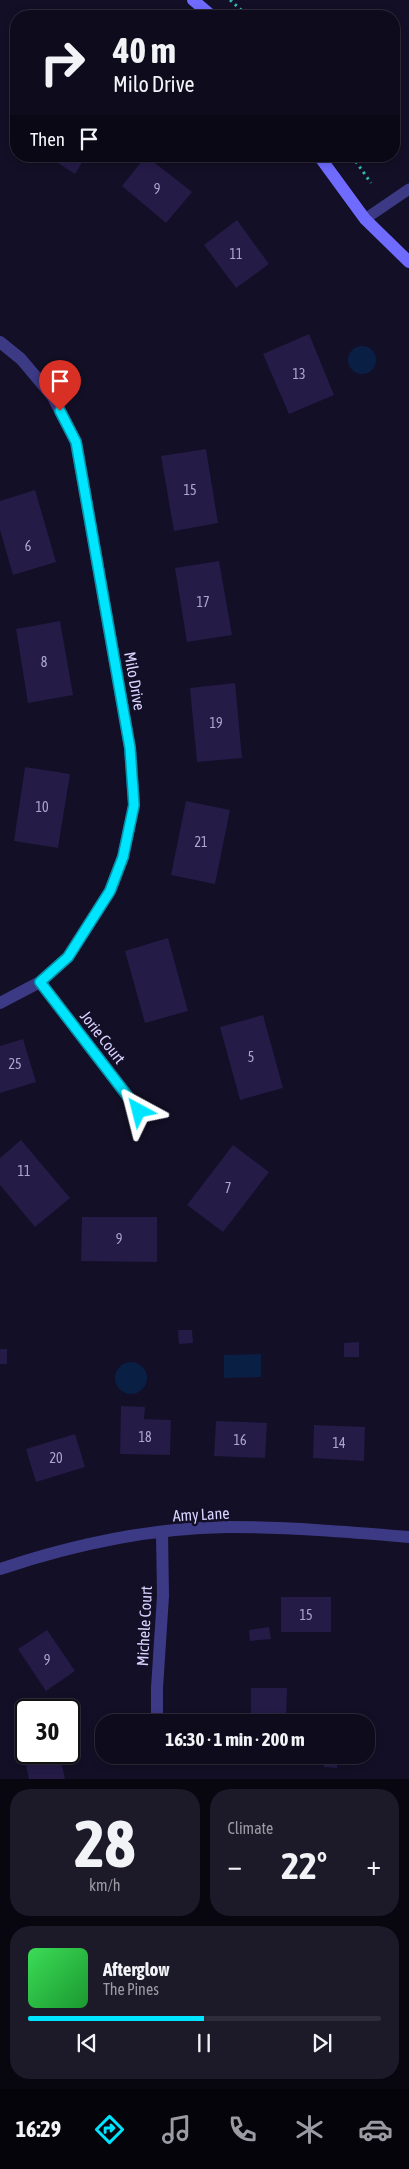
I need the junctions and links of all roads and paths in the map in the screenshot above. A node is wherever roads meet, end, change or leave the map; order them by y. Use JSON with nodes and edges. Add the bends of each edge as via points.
{"nodes":[{"id":1,"x":193,"y":0,"type":"edge"},
{"id":2,"x":230,"y":0,"type":"edge"},
{"id":3,"x":205,"y":10,"type":"edge"},
{"id":4,"x":241,"y":10,"type":"edge"},
{"id":5,"x":323,"y":162,"type":"edge"},
{"id":6,"x":356,"y":162,"type":"edge"},
{"id":7,"x":371,"y":183,"type":"dead end"},
{"id":8,"x":409,"y":190,"type":"edge"},
{"id":9,"x":365,"y":219,"type":"junction"},
{"id":10,"x":409,"y":262,"type":"edge"},
{"id":11,"x":0,"y":342,"type":"edge"},
{"id":12,"x":40,"y":982,"type":"junction"},
{"id":13,"x":0,"y":1003,"type":"edge"},
{"id":14,"x":139,"y":1111,"type":"dead end"},
{"id":15,"x":162,"y":1532,"type":"junction"},
{"id":16,"x":409,"y":1537,"type":"edge"},
{"id":17,"x":0,"y":1569,"type":"edge"},
{"id":18,"x":157,"y":1714,"type":"edge"}],
"edges":[{"from":1,"to":3,"type":"street"},
{"from":2,"to":4,"type":"path"},
{"from":5,"to":9,"type":"street"},
{"from":6,"to":7,"type":"path"},
{"from":8,"to":9,"type":"lane"},
{"from":9,"to":10,"type":"street"},
{"from":11,"to":12,"type":"street","name":"Milo Drive","via":[[21,358],[53,397],[76,442],[131,758],[134,805],[123,857],[110,891],[68,957]]},
{"from":12,"to":13,"type":"street","name":"Milo Drive"},
{"from":12,"to":14,"type":"street","name":"Jorie Court"},
{"from":15,"to":16,"type":"street","name":"Amy Lane","via":[[226,1527]]},
{"from":15,"to":17,"type":"street","name":"Amy Lane","via":[[101,1542]]},
{"from":15,"to":18,"type":"street","name":"Michele Court","via":[[163,1596]]}]}
